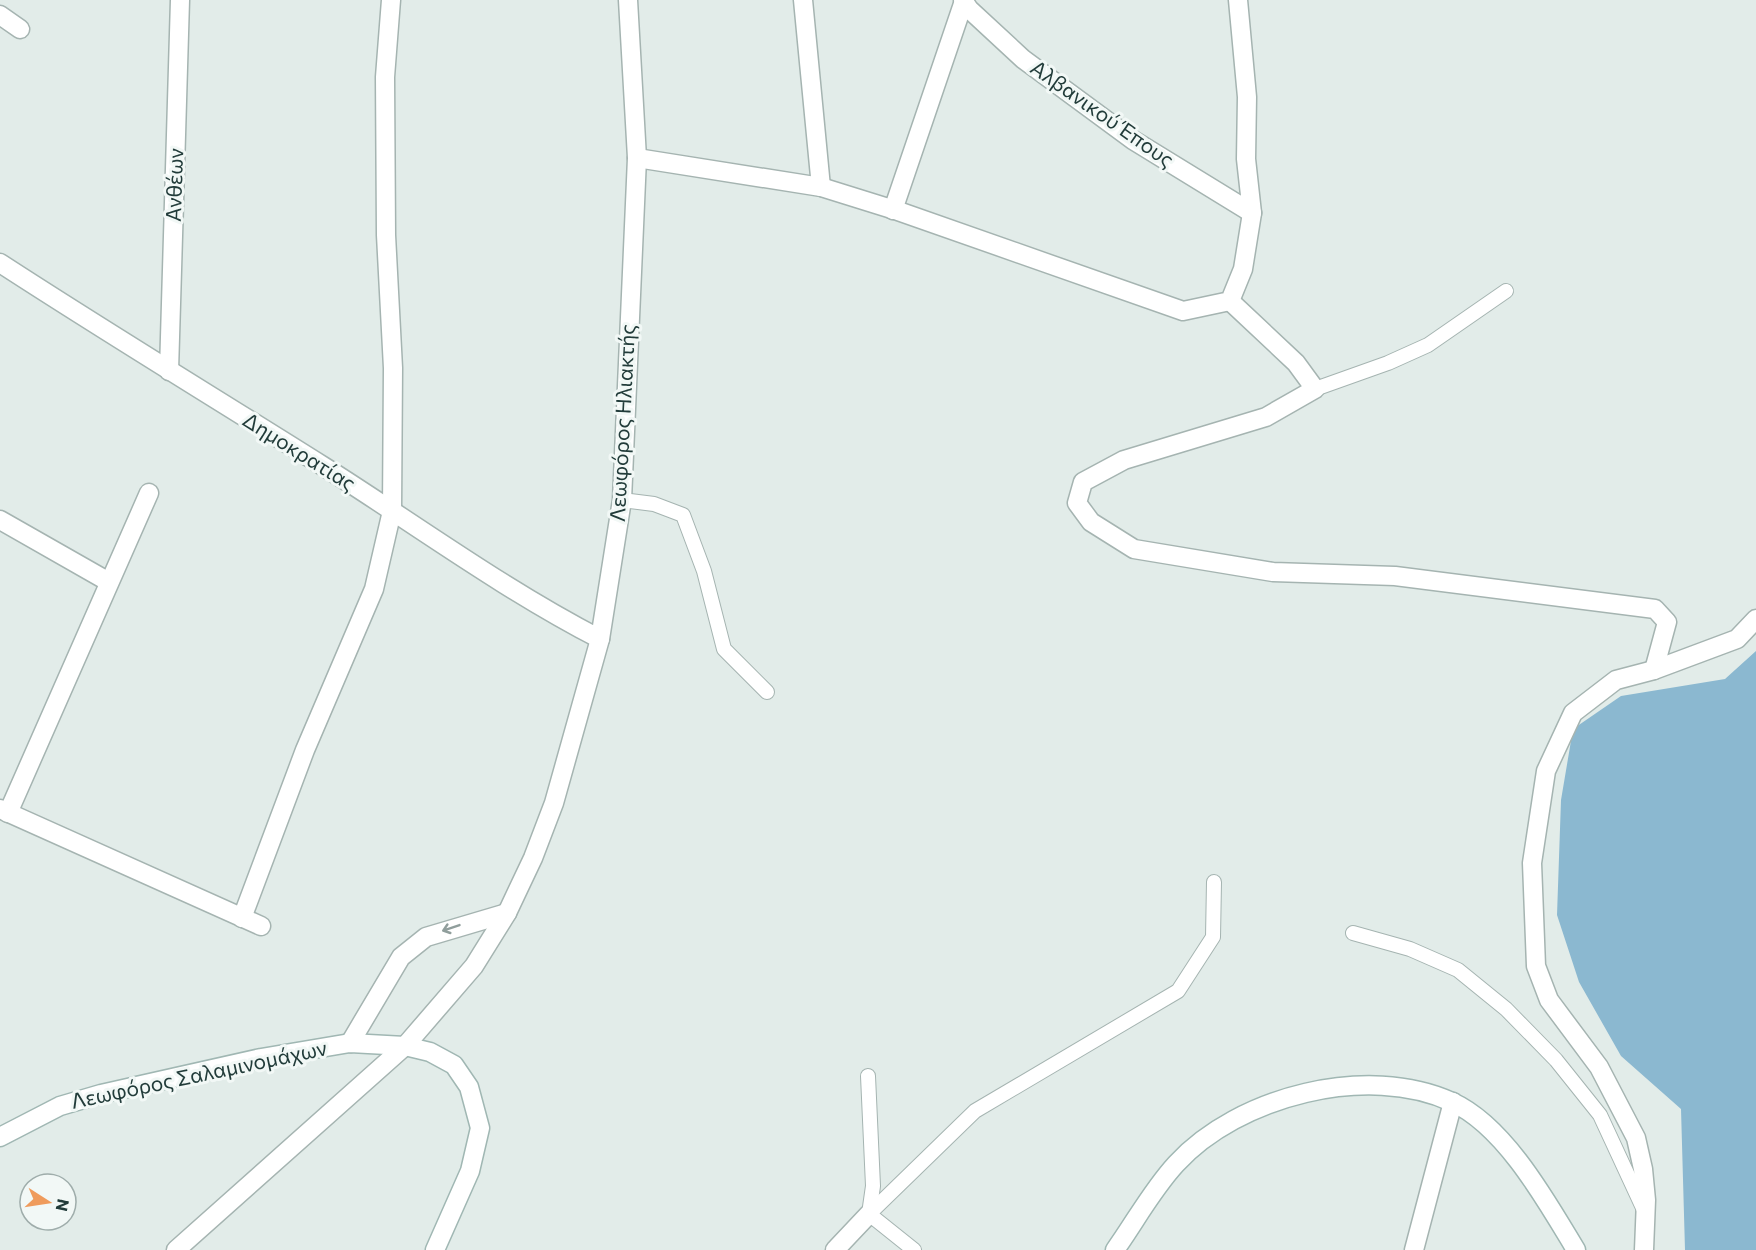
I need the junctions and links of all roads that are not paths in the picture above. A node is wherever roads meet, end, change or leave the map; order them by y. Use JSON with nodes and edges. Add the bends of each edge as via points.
{"nodes":[{"id":1,"x":180,"y":0,"type":"edge"},
{"id":2,"x":391,"y":0,"type":"edge"},
{"id":3,"x":628,"y":0,"type":"edge"},
{"id":4,"x":803,"y":0,"type":"edge"},
{"id":5,"x":963,"y":0,"type":"edge"},
{"id":6,"x":1238,"y":0,"type":"edge"},
{"id":7,"x":0,"y":15,"type":"edge"},
{"id":8,"x":20,"y":29,"type":"dead end"},
{"id":9,"x":637,"y":158,"type":"junction"},
{"id":10,"x":821,"y":187,"type":"junction"},
{"id":11,"x":893,"y":210,"type":"junction"},
{"id":12,"x":1252,"y":213,"type":"junction"},
{"id":13,"x":0,"y":262,"type":"edge"},
{"id":14,"x":1506,"y":291,"type":"dead end"},
{"id":15,"x":1230,"y":301,"type":"junction"},
{"id":16,"x":169,"y":370,"type":"junction"},
{"id":17,"x":1315,"y":389,"type":"junction"},
{"id":18,"x":149,"y":494,"type":"dead end"},
{"id":19,"x":622,"y":500,"type":"junction"},
{"id":20,"x":392,"y":511,"type":"junction"},
{"id":21,"x":0,"y":520,"type":"edge"},
{"id":22,"x":110,"y":582,"type":"junction"},
{"id":23,"x":1756,"y":619,"type":"edge"},
{"id":24,"x":600,"y":639,"type":"junction"},
{"id":25,"x":1654,"y":670,"type":"junction"},
{"id":26,"x":767,"y":692,"type":"dead end"},
{"id":27,"x":4,"y":811,"type":"edge"},
{"id":28,"x":1214,"y":882,"type":"dead end"},
{"id":29,"x":507,"y":913,"type":"junction"},
{"id":30,"x":242,"y":918,"type":"junction"},
{"id":31,"x":261,"y":926,"type":"dead end"},
{"id":32,"x":1353,"y":933,"type":"dead end"},
{"id":33,"x":350,"y":1043,"type":"junction"},
{"id":34,"x":405,"y":1046,"type":"junction"},
{"id":35,"x":868,"y":1076,"type":"dead end"},
{"id":36,"x":1453,"y":1102,"type":"junction"},
{"id":37,"x":0,"y":1137,"type":"edge"},
{"id":38,"x":1645,"y":1212,"type":"junction"},
{"id":39,"x":869,"y":1214,"type":"junction"},
{"id":40,"x":176,"y":1250,"type":"edge"},
{"id":41,"x":435,"y":1250,"type":"edge"},
{"id":42,"x":835,"y":1250,"type":"edge"},
{"id":43,"x":914,"y":1250,"type":"edge"},
{"id":44,"x":1115,"y":1250,"type":"edge"},
{"id":45,"x":1414,"y":1250,"type":"edge"},
{"id":46,"x":1576,"y":1250,"type":"edge"},
{"id":47,"x":1644,"y":1250,"type":"edge"}],
"edges":[{"from":1,"to":16,"type":"street","name":"Ανθέων"},
{"from":2,"to":20,"type":"street","via":[[385,88],[386,235],[393,368]]},
{"from":3,"to":9,"type":"street","name":"Λεωφόρος Ηλιακτής"},
{"from":4,"to":10,"type":"street"},
{"from":5,"to":11,"type":"street"},
{"from":5,"to":12,"type":"street","name":"Αλβανικού Έπους","via":[[1023,59],[1133,140]]},
{"from":6,"to":12,"type":"street"},
{"from":7,"to":8,"type":"street"},
{"from":9,"to":10,"type":"street"},
{"from":9,"to":19,"type":"street","name":"Λεωφόρος Ηλιακτής"},
{"from":10,"to":11,"type":"street"},
{"from":11,"to":15,"type":"street","via":[[1183,311]]},
{"from":12,"to":15,"type":"street","via":[[1243,269]]},
{"from":13,"to":16,"type":"street","name":"Δημοκρατίας"},
{"from":14,"to":17,"type":"lane","via":[[1428,345]]},
{"from":15,"to":17,"type":"street","via":[[1296,363]]},
{"from":16,"to":20,"type":"street","name":"Δημοκρατίας"},
{"from":17,"to":25,"type":"street","via":[[1266,417],[1124,460],[1083,482],[1077,503],[1091,522],[1134,549],[1273,572],[1395,576],[1655,609],[1667,622]]},
{"from":18,"to":22,"type":"street"},
{"from":19,"to":24,"type":"street","name":"Λεωφόρος Ηλιακτής"},
{"from":19,"to":26,"type":"lane","via":[[654,504],[683,515],[704,571],[724,649]]},
{"from":20,"to":24,"type":"street","name":"Δημοκρατίας","via":[[546,611]]},
{"from":20,"to":30,"type":"street","via":[[374,589],[305,750]]},
{"from":21,"to":22,"type":"street"},
{"from":22,"to":27,"type":"street"},
{"from":23,"to":25,"type":"street","via":[[1737,639]]},
{"from":24,"to":29,"type":"street","name":"Λεωφόρος Ηλιακτής","via":[[554,802]]},
{"from":25,"to":38,"type":"street","via":[[1616,680],[1573,713],[1546,771],[1532,863],[1539,974],[1549,999],[1599,1067],[1636,1138],[1643,1169]]},
{"from":27,"to":30,"type":"street"},
{"from":28,"to":39,"type":"lane","via":[[1213,937],[1178,990],[975,1111]]},
{"from":29,"to":33,"type":"street","one_way":true,"via":[[426,937],[401,957]]},
{"from":29,"to":34,"type":"street","name":"Λεωφόρος Ηλιακτής","via":[[474,966]]},
{"from":30,"to":31,"type":"street"},
{"from":32,"to":38,"type":"lane","via":[[1410,949],[1458,970],[1506,1009],[1556,1060],[1600,1115]]},
{"from":33,"to":34,"type":"street","name":"Λεωφόρος Σαλαμινομάχων"},
{"from":33,"to":37,"type":"street","name":"Λεωφόρος Σαλαμινομάχων","via":[[261,1058],[101,1094],[60,1106]]},
{"from":34,"to":40,"type":"street","name":"Λεωφόρος Ηλιακτής"},
{"from":34,"to":41,"type":"street","name":"Λεωφόρος Σαλαμινομάχων","via":[[430,1052],[454,1065],[469,1088],[480,1128],[470,1171]]},
{"from":35,"to":39,"type":"lane","via":[[873,1186]]},
{"from":36,"to":44,"type":"street","via":[[1400,1085],[1356,1085],[1319,1089],[1245,1116],[1210,1135],[1176,1164]]},
{"from":36,"to":45,"type":"street"},
{"from":36,"to":46,"type":"street","via":[[1483,1124],[1517,1158]]},
{"from":38,"to":47,"type":"street"},
{"from":39,"to":42,"type":"street"},
{"from":39,"to":43,"type":"lane"}]}
